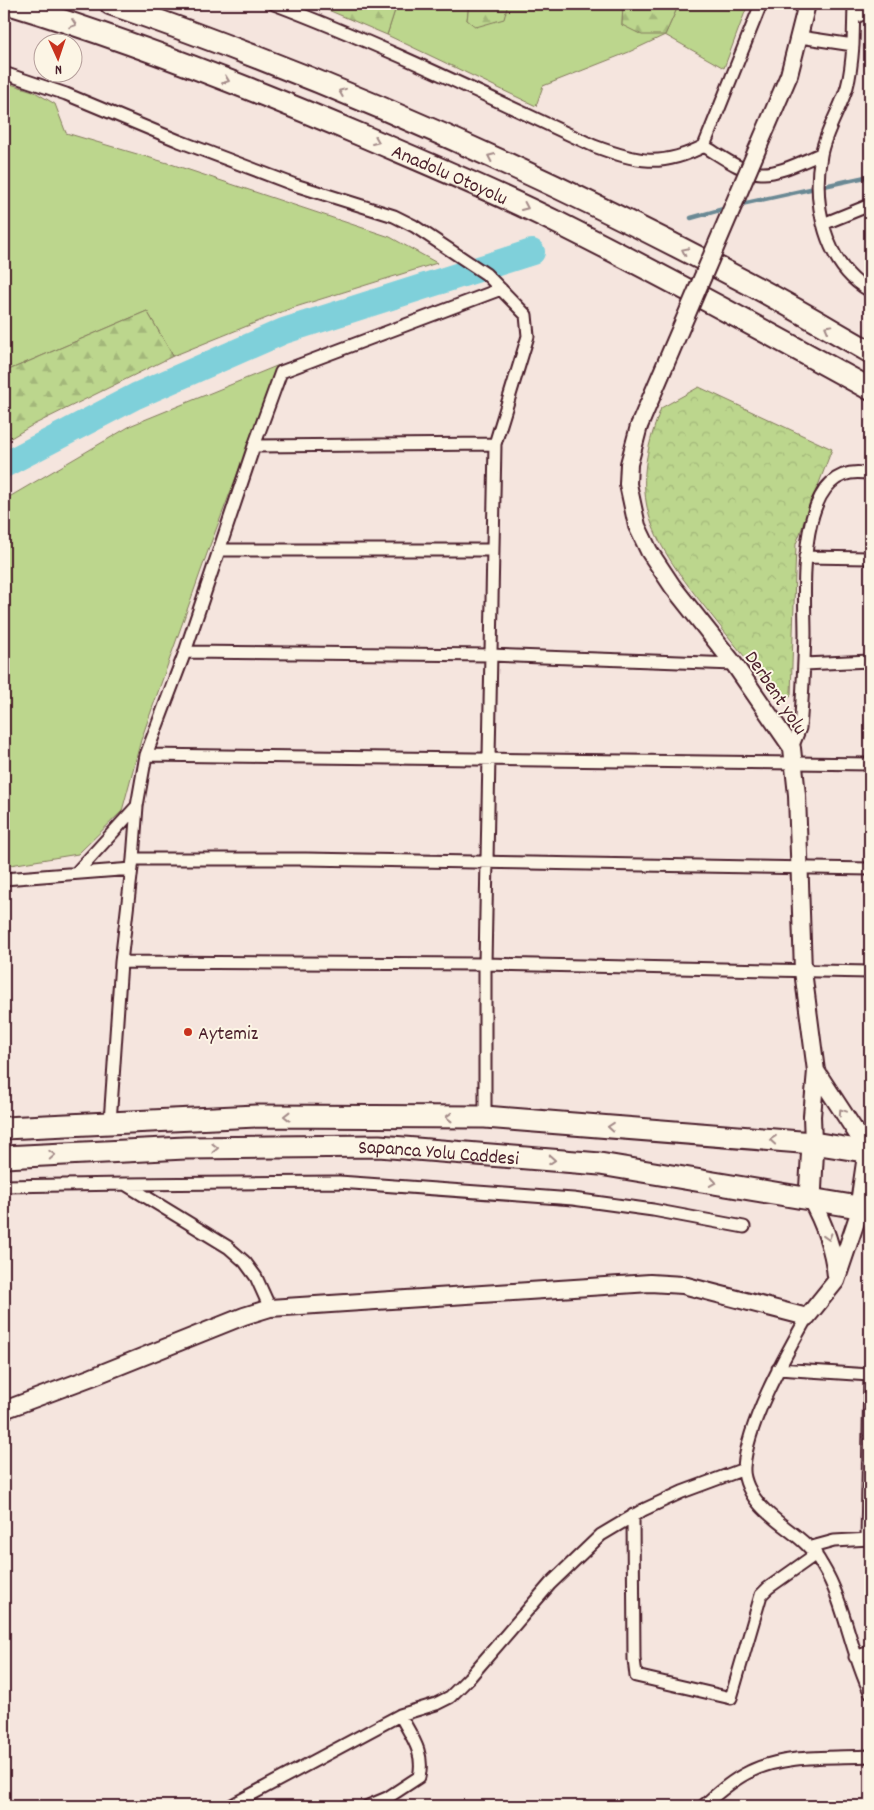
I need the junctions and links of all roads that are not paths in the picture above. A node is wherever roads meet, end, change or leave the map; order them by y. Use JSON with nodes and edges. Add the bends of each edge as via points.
{"nodes":[{"id":1,"x":10,"y":4,"type":"edge"},
{"id":2,"x":112,"y":4,"type":"edge"},
{"id":3,"x":274,"y":4,"type":"edge"},
{"id":4,"x":761,"y":4,"type":"edge"},
{"id":5,"x":807,"y":4,"type":"edge"},
{"id":6,"x":854,"y":4,"type":"edge"},
{"id":7,"x":870,"y":11,"type":"edge"},
{"id":8,"x":854,"y":18,"type":"junction"},
{"id":9,"x":800,"y":37,"type":"junction"},
{"id":10,"x":853,"y":45,"type":"junction"},
{"id":11,"x":4,"y":73,"type":"edge"},
{"id":12,"x":704,"y":146,"type":"junction"},
{"id":13,"x":821,"y":154,"type":"junction"},
{"id":14,"x":870,"y":205,"type":"edge"},
{"id":15,"x":824,"y":224,"type":"junction"},
{"id":16,"x":501,"y":289,"type":"junction"},
{"id":17,"x":870,"y":291,"type":"edge"},
{"id":18,"x":870,"y":352,"type":"edge"},
{"id":19,"x":870,"y":389,"type":"edge"},
{"id":20,"x":495,"y":444,"type":"junction"},
{"id":21,"x":254,"y":446,"type":"junction"},
{"id":22,"x":870,"y":474,"type":"edge"},
{"id":23,"x":218,"y":550,"type":"junction"},
{"id":24,"x":493,"y":550,"type":"junction"},
{"id":25,"x":805,"y":557,"type":"junction"},
{"id":26,"x":870,"y":558,"type":"edge"},
{"id":27,"x":185,"y":652,"type":"junction"},
{"id":28,"x":491,"y":655,"type":"junction"},
{"id":29,"x":870,"y":661,"type":"edge"},
{"id":30,"x":734,"y":664,"type":"junction"},
{"id":31,"x":804,"y":664,"type":"junction"},
{"id":32,"x":146,"y":755,"type":"junction"},
{"id":33,"x":793,"y":756,"type":"junction"},
{"id":34,"x":489,"y":758,"type":"junction"},
{"id":35,"x":870,"y":764,"type":"edge"},
{"id":36,"x":137,"y":806,"type":"junction"},
{"id":37,"x":488,"y":862,"type":"junction"},
{"id":38,"x":133,"y":864,"type":"junction"},
{"id":39,"x":800,"y":868,"type":"junction"},
{"id":40,"x":870,"y":869,"type":"edge"},
{"id":41,"x":76,"y":873,"type":"junction"},
{"id":42,"x":4,"y":879,"type":"edge"},
{"id":43,"x":121,"y":962,"type":"junction"},
{"id":44,"x":485,"y":964,"type":"junction"},
{"id":45,"x":803,"y":970,"type":"junction"},
{"id":46,"x":870,"y":972,"type":"edge"},
{"id":47,"x":816,"y":1071,"type":"junction"},
{"id":48,"x":485,"y":1117,"type":"junction"},
{"id":49,"x":110,"y":1122,"type":"junction"},
{"id":50,"x":4,"y":1128,"type":"edge"},
{"id":51,"x":813,"y":1143,"type":"junction"},
{"id":52,"x":870,"y":1152,"type":"edge"},
{"id":53,"x":4,"y":1157,"type":"edge"},
{"id":54,"x":125,"y":1184,"type":"junction"},
{"id":55,"x":4,"y":1186,"type":"edge"},
{"id":56,"x":810,"y":1198,"type":"junction"},
{"id":57,"x":866,"y":1208,"type":"edge"},
{"id":58,"x":744,"y":1227,"type":"dead end"},
{"id":59,"x":836,"y":1281,"type":"junction"},
{"id":60,"x":270,"y":1308,"type":"junction"},
{"id":61,"x":807,"y":1317,"type":"junction"},
{"id":62,"x":778,"y":1370,"type":"junction"},
{"id":63,"x":870,"y":1376,"type":"edge"},
{"id":64,"x":4,"y":1410,"type":"edge"},
{"id":65,"x":744,"y":1469,"type":"junction"},
{"id":66,"x":633,"y":1515,"type":"junction"},
{"id":67,"x":868,"y":1539,"type":"edge"},
{"id":68,"x":814,"y":1551,"type":"junction"},
{"id":69,"x":870,"y":1652,"type":"edge"},
{"id":70,"x":855,"y":1657,"type":"junction"},
{"id":71,"x":870,"y":1692,"type":"edge"},
{"id":72,"x":400,"y":1715,"type":"junction"},
{"id":73,"x":870,"y":1756,"type":"edge"},
{"id":74,"x":230,"y":1806,"type":"edge"},
{"id":75,"x":368,"y":1806,"type":"edge"},
{"id":76,"x":703,"y":1806,"type":"edge"}],
"edges":[{"from":1,"to":19,"type":"highway","name":"Anadolu Otoyolu","one_way":true,"via":[[171,59],[425,162],[554,221],[712,302]]},
{"from":18,"to":2,"type":"highway","name":"Anadolu Otoyolu","one_way":true,"via":[[739,278],[436,131],[180,27]]},
{"from":3,"to":12,"type":"street","via":[[333,26],[623,157],[658,162],[672,160]]},
{"from":4,"to":12,"type":"street"},
{"from":5,"to":9,"type":"street","name":"Derbent yolu"},
{"from":6,"to":8,"type":"street"},
{"from":7,"to":8,"type":"street"},
{"from":8,"to":10,"type":"street"},
{"from":9,"to":10,"type":"street"},
{"from":9,"to":30,"type":"street","name":"Derbent yolu","bridge":true,"via":[[789,75],[639,426],[630,464],[628,484],[637,526],[649,551]]},
{"from":10,"to":13,"type":"street","via":[[847,87]]},
{"from":11,"to":16,"type":"street","via":[[66,94],[295,185],[381,211],[414,226],[486,274]]},
{"from":12,"to":13,"type":"street","via":[[731,162],[761,173]]},
{"from":13,"to":15,"type":"street","via":[[820,204]]},
{"from":14,"to":15,"type":"street"},
{"from":15,"to":17,"type":"street","via":[[830,245],[843,269]]},
{"from":16,"to":20,"type":"street","via":[[526,315],[529,324]]},
{"from":16,"to":21,"type":"street","via":[[281,372]]},
{"from":20,"to":21,"type":"street"},
{"from":20,"to":24,"type":"street"},
{"from":21,"to":23,"type":"street"},
{"from":22,"to":25,"type":"street","via":[[854,473],[831,483],[814,510]]},
{"from":23,"to":24,"type":"street"},
{"from":23,"to":27,"type":"street"},
{"from":24,"to":28,"type":"street"},
{"from":25,"to":26,"type":"street"},
{"from":25,"to":31,"type":"street"},
{"from":27,"to":28,"type":"street"},
{"from":27,"to":32,"type":"street"},
{"from":28,"to":30,"type":"street"},
{"from":28,"to":34,"type":"street"},
{"from":29,"to":31,"type":"street"},
{"from":30,"to":33,"type":"street","name":"Derbent yolu"},
{"from":31,"to":33,"type":"street","via":[[800,728]]},
{"from":32,"to":34,"type":"street"},
{"from":32,"to":36,"type":"street"},
{"from":33,"to":34,"type":"street"},
{"from":33,"to":35,"type":"street"},
{"from":33,"to":39,"type":"street","name":"Derbent yolu"},
{"from":34,"to":37,"type":"street"},
{"from":36,"to":38,"type":"street"},
{"from":36,"to":41,"type":"street"},
{"from":37,"to":38,"type":"street"},
{"from":37,"to":39,"type":"street"},
{"from":37,"to":44,"type":"street"},
{"from":38,"to":41,"type":"street"},
{"from":38,"to":43,"type":"street"},
{"from":39,"to":40,"type":"street"},
{"from":39,"to":45,"type":"street","name":"Derbent yolu"},
{"from":41,"to":42,"type":"street"},
{"from":43,"to":44,"type":"street"},
{"from":43,"to":49,"type":"street"},
{"from":44,"to":45,"type":"street"},
{"from":44,"to":48,"type":"street"},
{"from":45,"to":46,"type":"street"},
{"from":45,"to":47,"type":"street","name":"Derbent yolu"},
{"from":47,"to":51,"type":"street"},
{"from":52,"to":47,"type":"street","one_way":true},
{"from":48,"to":49,"type":"highway","name":"Sapanca Yolu Caddesi","one_way":true,"via":[[256,1116]]},
{"from":51,"to":48,"type":"highway","name":"Sapanca Yolu Caddesi","one_way":true},
{"from":49,"to":50,"type":"highway","name":"Sapanca Yolu Caddesi"},
{"from":51,"to":52,"type":"highway","name":"Sapanca Yolu Caddesi"},
{"from":51,"to":56,"type":"highway"},
{"from":52,"to":57,"type":"highway"},
{"from":53,"to":56,"type":"highway","name":"Sapanca Yolu Caddesi","one_way":true,"via":[[185,1148],[379,1146],[600,1164]]},
{"from":54,"to":55,"type":"street"},
{"from":54,"to":58,"type":"street","via":[[349,1183],[573,1199]]},
{"from":54,"to":60,"type":"street","via":[[228,1246],[256,1277]]},
{"from":56,"to":57,"type":"highway","name":"Sapanca Yolu Caddesi"},
{"from":56,"to":59,"type":"street","one_way":true,"via":[[829,1238]]},
{"from":57,"to":59,"type":"street"},
{"from":59,"to":61,"type":"street"},
{"from":60,"to":61,"type":"street","via":[[650,1283],[683,1285]]},
{"from":60,"to":64,"type":"street"},
{"from":61,"to":62,"type":"street"},
{"from":62,"to":63,"type":"street"},
{"from":62,"to":65,"type":"street","via":[[749,1443]]},
{"from":63,"to":67,"type":"street"},
{"from":65,"to":66,"type":"street"},
{"from":65,"to":68,"type":"street","via":[[747,1484],[760,1505]]},
{"from":66,"to":68,"type":"street","via":[[636,1676],[731,1698],[761,1595]]},
{"from":66,"to":72,"type":"street","via":[[601,1535],[570,1565],[458,1690],[436,1704]]},
{"from":67,"to":68,"type":"street","via":[[834,1541]]},
{"from":68,"to":70,"type":"street","via":[[835,1592]]},
{"from":69,"to":70,"type":"street"},
{"from":70,"to":71,"type":"street"},
{"from":72,"to":74,"type":"street"},
{"from":72,"to":75,"type":"street","via":[[421,1755],[419,1776],[387,1798]]},
{"from":73,"to":76,"type":"street","via":[[796,1760],[761,1767],[737,1779]]}]}
